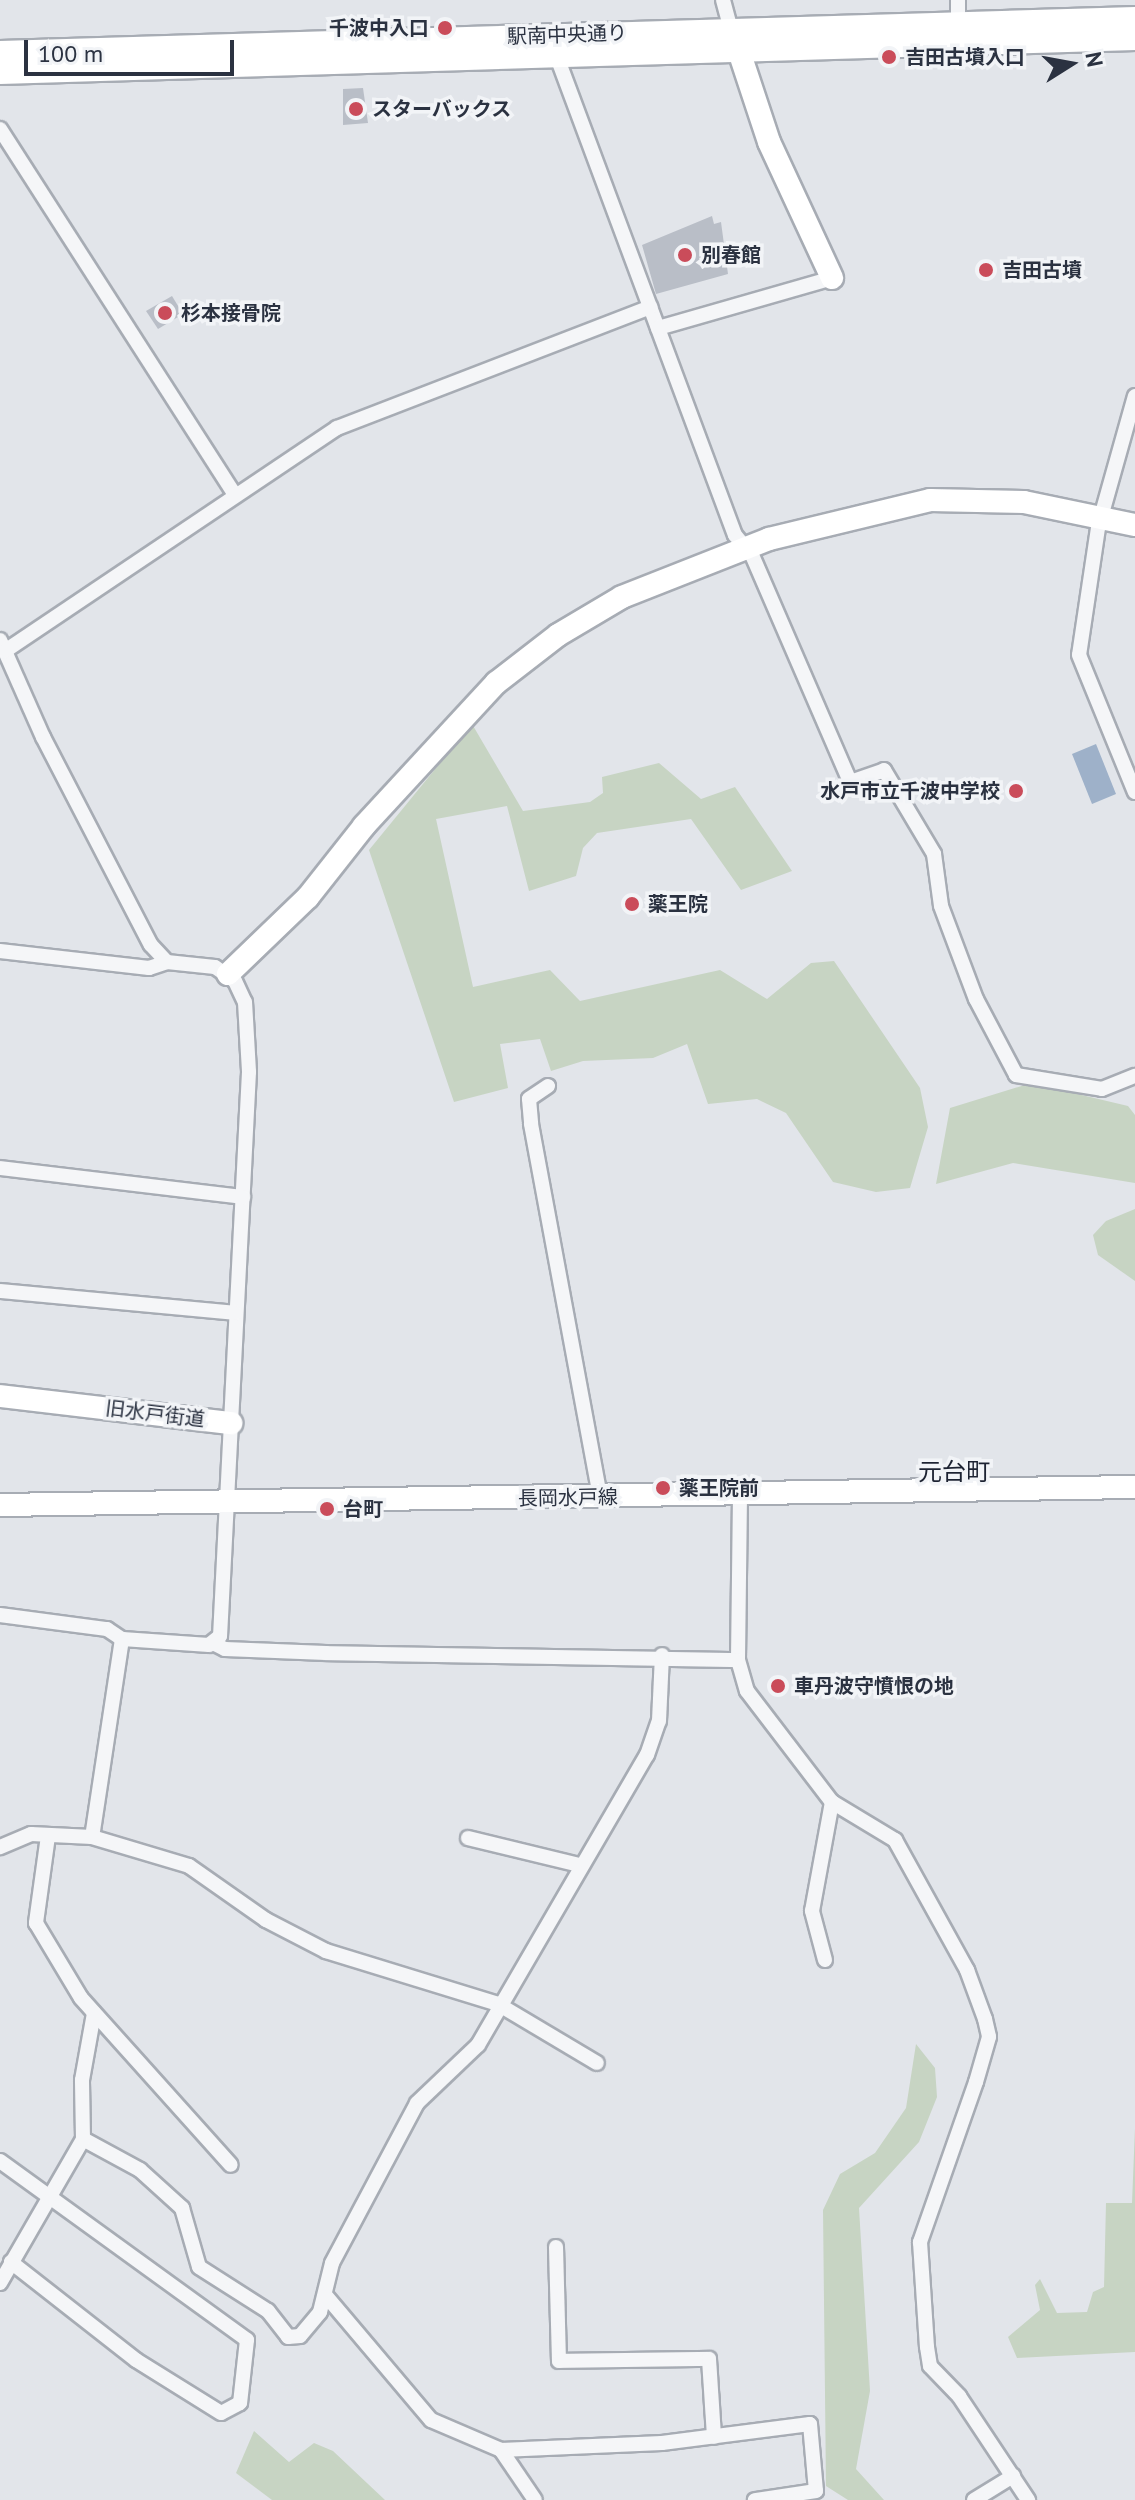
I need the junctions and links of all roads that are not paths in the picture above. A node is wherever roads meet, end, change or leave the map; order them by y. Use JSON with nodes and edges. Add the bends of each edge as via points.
{"nodes":[{"id":1,"x":723,"y":0,"type":"edge"},
{"id":2,"x":958,"y":0,"type":"edge"},
{"id":3,"x":1135,"y":18,"type":"edge"},
{"id":4,"x":958,"y":24,"type":"junction"},
{"id":5,"x":731,"y":30,"type":"junction"},
{"id":6,"x":1135,"y":39,"type":"edge"},
{"id":7,"x":0,"y":52,"type":"edge"},
{"id":8,"x":741,"y":52,"type":"junction"},
{"id":9,"x":557,"y":57,"type":"junction"},
{"id":10,"x":0,"y":73,"type":"edge"},
{"id":11,"x":0,"y":129,"type":"edge"},
{"id":12,"x":832,"y":278,"type":"joint"},
{"id":13,"x":650,"y":307,"type":"junction"},
{"id":14,"x":658,"y":328,"type":"junction"},
{"id":15,"x":1135,"y":396,"type":"edge"},
{"id":16,"x":233,"y":492,"type":"junction"},
{"id":17,"x":1102,"y":518,"type":"junction"},
{"id":18,"x":1135,"y":525,"type":"edge"},
{"id":19,"x":742,"y":547,"type":"junction"},
{"id":20,"x":3,"y":646,"type":"edge"},
{"id":21,"x":1135,"y":792,"type":"edge"},
{"id":22,"x":0,"y":951,"type":"edge"},
{"id":23,"x":167,"y":962,"type":"junction"},
{"id":24,"x":228,"y":974,"type":"junction"},
{"id":25,"x":1135,"y":1076,"type":"edge"},
{"id":26,"x":548,"y":1086,"type":"dead end"},
{"id":27,"x":0,"y":1168,"type":"edge"},
{"id":28,"x":243,"y":1197,"type":"junction"},
{"id":29,"x":0,"y":1291,"type":"edge"},
{"id":30,"x":235,"y":1313,"type":"junction"},
{"id":31,"x":0,"y":1396,"type":"edge"},
{"id":32,"x":231,"y":1423,"type":"junction"},
{"id":33,"x":1135,"y":1487,"type":"edge"},
{"id":34,"x":740,"y":1495,"type":"junction"},
{"id":35,"x":600,"y":1497,"type":"junction"},
{"id":36,"x":228,"y":1502,"type":"junction"},
{"id":37,"x":0,"y":1505,"type":"edge"},
{"id":38,"x":0,"y":1615,"type":"edge"},
{"id":39,"x":122,"y":1639,"type":"junction"},
{"id":40,"x":215,"y":1644,"type":"junction"},
{"id":41,"x":662,"y":1655,"type":"junction"},
{"id":42,"x":738,"y":1660,"type":"junction"},
{"id":43,"x":832,"y":1802,"type":"junction"},
{"id":44,"x":48,"y":1836,"type":"junction"},
{"id":45,"x":92,"y":1837,"type":"junction"},
{"id":46,"x":468,"y":1838,"type":"dead end"},
{"id":47,"x":0,"y":1847,"type":"edge"},
{"id":48,"x":580,"y":1865,"type":"junction"},
{"id":49,"x":825,"y":1960,"type":"dead end"},
{"id":50,"x":498,"y":2004,"type":"junction"},
{"id":51,"x":94,"y":2013,"type":"junction"},
{"id":52,"x":597,"y":2063,"type":"dead end"},
{"id":53,"x":83,"y":2139,"type":"junction"},
{"id":54,"x":0,"y":2161,"type":"edge"},
{"id":55,"x":231,"y":2165,"type":"dead end"},
{"id":56,"x":46,"y":2196,"type":"junction"},
{"id":57,"x":556,"y":2247,"type":"dead end"},
{"id":58,"x":11,"y":2262,"type":"junction"},
{"id":59,"x":0,"y":2283,"type":"edge"},
{"id":60,"x":327,"y":2297,"type":"junction"},
{"id":61,"x":714,"y":2437,"type":"junction"},
{"id":62,"x":501,"y":2450,"type":"junction"},
{"id":63,"x":1013,"y":2476,"type":"junction"},
{"id":64,"x":535,"y":2500,"type":"edge"},
{"id":65,"x":755,"y":2500,"type":"edge"},
{"id":66,"x":974,"y":2500,"type":"edge"},
{"id":67,"x":1028,"y":2500,"type":"edge"}],
"edges":[{"from":1,"to":5,"type":"street"},
{"from":2,"to":4,"type":"street"},
{"from":3,"to":4,"type":"street","name":"駅南中央通り"},
{"from":4,"to":5,"type":"street","name":"駅南中央通り"},
{"from":5,"to":7,"type":"street","name":"駅南中央通り"},
{"from":5,"to":8,"type":"street"},
{"from":6,"to":8,"type":"street","name":"駅南中央通り"},
{"from":8,"to":9,"type":"street","name":"駅南中央通り"},
{"from":8,"to":12,"type":"street","via":[[769,142]]},
{"from":9,"to":10,"type":"street","name":"駅南中央通り"},
{"from":9,"to":13,"type":"street"},
{"from":11,"to":16,"type":"street"},
{"from":12,"to":14,"type":"street"},
{"from":13,"to":14,"type":"street"},
{"from":13,"to":16,"type":"street","via":[[337,428]]},
{"from":14,"to":19,"type":"street"},
{"from":15,"to":17,"type":"street"},
{"from":16,"to":20,"type":"street"},
{"from":17,"to":18,"type":"street"},
{"from":17,"to":19,"type":"street","via":[[1024,502],[943,499],[853,515]]},
{"from":17,"to":21,"type":"street","via":[[1079,655]]},
{"from":19,"to":24,"type":"street","via":[[622,597],[558,635],[496,683],[364,826],[308,897]]},
{"from":19,"to":25,"type":"street","via":[[752,555],[850,782],[884,770],[934,854],[941,906],[976,999],[1016,1075],[1102,1089]]},
{"from":20,"to":23,"type":"street","via":[[137,924]]},
{"from":22,"to":23,"type":"street","via":[[149,968]]},
{"from":23,"to":24,"type":"street"},
{"from":24,"to":28,"type":"street","via":[[245,1002]]},
{"from":26,"to":35,"type":"street","via":[[529,1099],[531,1124]]},
{"from":27,"to":28,"type":"street"},
{"from":28,"to":30,"type":"street"},
{"from":29,"to":30,"type":"street"},
{"from":30,"to":32,"type":"street"},
{"from":31,"to":32,"type":"street","name":"旧水戸街道"},
{"from":32,"to":36,"type":"street","name":"旧水戸街道"},
{"from":33,"to":34,"type":"street","name":"長岡水戸線"},
{"from":34,"to":35,"type":"street","name":"長岡水戸線"},
{"from":34,"to":42,"type":"street"},
{"from":35,"to":36,"type":"street","name":"長岡水戸線"},
{"from":36,"to":37,"type":"street","name":"長岡水戸線"},
{"from":36,"to":40,"type":"street","name":"旧水戸街道"},
{"from":38,"to":39,"type":"street","via":[[107,1629]]},
{"from":39,"to":40,"type":"street"},
{"from":39,"to":45,"type":"street"},
{"from":40,"to":41,"type":"street","via":[[225,1649],[326,1653]]},
{"from":41,"to":42,"type":"street"},
{"from":41,"to":48,"type":"street","via":[[656,1733]]},
{"from":42,"to":43,"type":"street","via":[[765,1722]]},
{"from":43,"to":49,"type":"street","via":[[812,1911]]},
{"from":43,"to":63,"type":"street","via":[[895,1840],[967,1970],[985,2019],[989,2037],[963,2127],[920,2242],[930,2366]]},
{"from":44,"to":45,"type":"street"},
{"from":44,"to":47,"type":"street","via":[[31,1834]]},
{"from":44,"to":51,"type":"street","via":[[36,1923]]},
{"from":45,"to":50,"type":"street","via":[[189,1866],[266,1920],[326,1951]]},
{"from":46,"to":48,"type":"street"},
{"from":48,"to":50,"type":"street"},
{"from":50,"to":52,"type":"street"},
{"from":50,"to":60,"type":"street","via":[[466,2060],[417,2103],[332,2263]]},
{"from":51,"to":53,"type":"street","via":[[82,2080]]},
{"from":51,"to":55,"type":"street"},
{"from":53,"to":56,"type":"street"},
{"from":53,"to":60,"type":"street","via":[[140,2170],[182,2208],[199,2267],[268,2311],[288,2337],[300,2336]]},
{"from":54,"to":56,"type":"street"},
{"from":56,"to":58,"type":"street"},
{"from":56,"to":58,"type":"street","via":[[247,2340],[240,2403],[221,2413],[136,2360]]},
{"from":57,"to":61,"type":"street","via":[[559,2361],[709,2359]]},
{"from":58,"to":59,"type":"street"},
{"from":60,"to":62,"type":"street","via":[[431,2420]]},
{"from":61,"to":62,"type":"street"},
{"from":61,"to":65,"type":"street","via":[[810,2424],[816,2491]]},
{"from":62,"to":64,"type":"street"},
{"from":63,"to":66,"type":"street"},
{"from":63,"to":67,"type":"street"}]}
